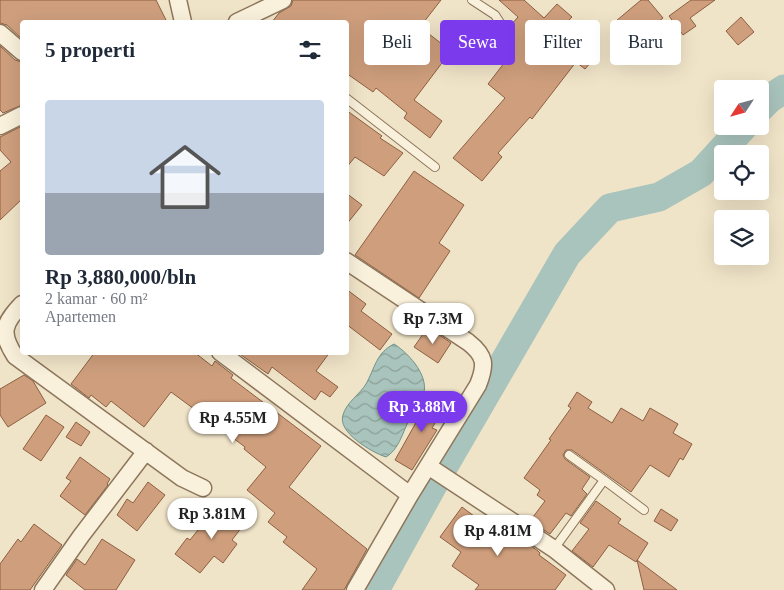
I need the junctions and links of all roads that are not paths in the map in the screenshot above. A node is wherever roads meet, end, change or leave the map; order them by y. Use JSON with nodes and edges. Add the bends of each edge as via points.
{"nodes":[{"id":1,"x":178,"y":0,"type":"edge"},
{"id":2,"x":283,"y":0,"type":"edge"},
{"id":3,"x":472,"y":0,"type":"edge"},
{"id":4,"x":183,"y":20,"type":"edge"},
{"id":5,"x":246,"y":20,"type":"edge"},
{"id":6,"x":498,"y":20,"type":"edge"},
{"id":7,"x":0,"y":33,"type":"edge"},
{"id":8,"x":20,"y":50,"type":"edge"},
{"id":9,"x":349,"y":100,"type":"edge"},
{"id":10,"x":20,"y":117,"type":"edge"},
{"id":11,"x":0,"y":126,"type":"edge"},
{"id":12,"x":434,"y":167,"type":"dead end"},
{"id":13,"x":349,"y":262,"type":"edge"},
{"id":14,"x":20,"y":306,"type":"edge"},
{"id":15,"x":224,"y":355,"type":"edge"},
{"id":16,"x":146,"y":451,"type":"junction"},
{"id":17,"x":569,"y":455,"type":"dead end"},
{"id":18,"x":431,"y":468,"type":"junction"},
{"id":19,"x":604,"y":480,"type":"junction"},
{"id":20,"x":203,"y":488,"type":"dead end"},
{"id":21,"x":410,"y":495,"type":"junction"},
{"id":22,"x":644,"y":510,"type":"dead end"},
{"id":23,"x":554,"y":549,"type":"junction"},
{"id":24,"x":44,"y":590,"type":"edge"},
{"id":25,"x":355,"y":590,"type":"edge"},
{"id":26,"x":606,"y":590,"type":"edge"}],
"edges":[{"from":1,"to":4,"type":"street"},
{"from":2,"to":5,"type":"street"},
{"from":3,"to":6,"type":"lane"},
{"from":7,"to":8,"type":"street"},
{"from":9,"to":12,"type":"lane"},
{"from":10,"to":11,"type":"street"},
{"from":13,"to":18,"type":"street","via":[[468,342],[482,356],[478,385]]},
{"from":14,"to":16,"type":"street","via":[[2,329],[7,348]]},
{"from":15,"to":21,"type":"street"},
{"from":16,"to":20,"type":"street","via":[[182,478]]},
{"from":16,"to":24,"type":"street"},
{"from":17,"to":19,"type":"lane"},
{"from":18,"to":21,"type":"street"},
{"from":18,"to":23,"type":"street"},
{"from":19,"to":22,"type":"lane"},
{"from":19,"to":23,"type":"lane"},
{"from":21,"to":25,"type":"street"},
{"from":23,"to":26,"type":"street"}]}
